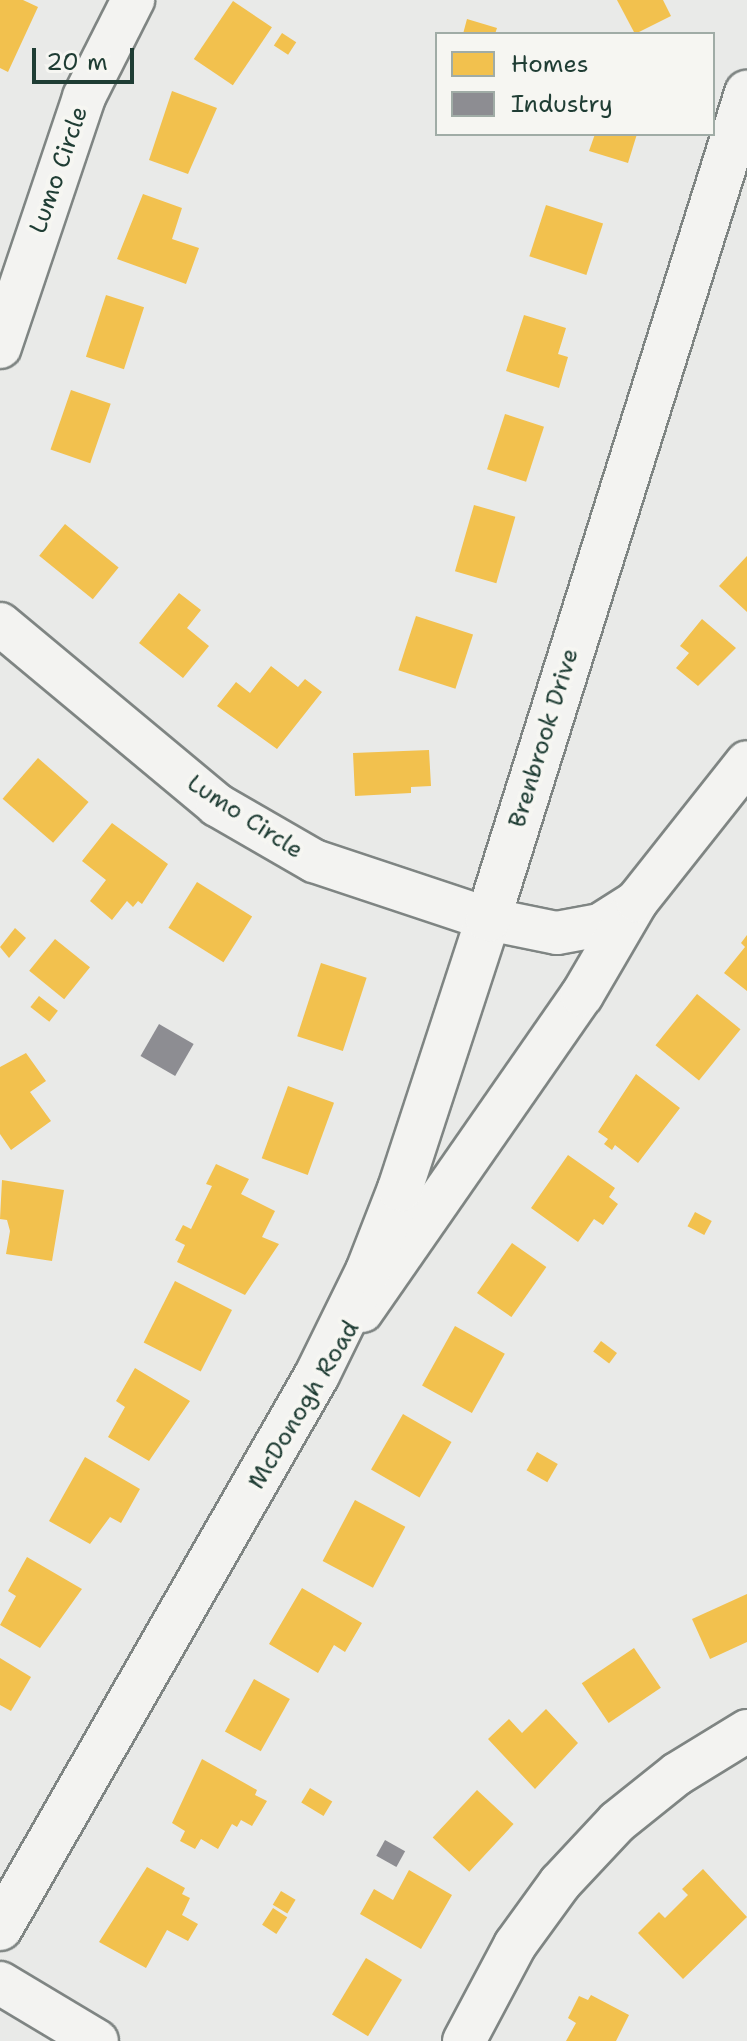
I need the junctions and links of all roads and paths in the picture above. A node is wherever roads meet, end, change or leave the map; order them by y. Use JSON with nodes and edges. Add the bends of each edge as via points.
{"nodes":[{"id":1,"x":133,"y":0,"type":"edge"},
{"id":2,"x":747,"y":93,"type":"edge"},
{"id":3,"x":0,"y":347,"type":"edge"},
{"id":4,"x":0,"y":624,"type":"edge"},
{"id":5,"x":747,"y":762,"type":"edge"},
{"id":6,"x":637,"y":901,"type":"junction"},
{"id":7,"x":488,"y":919,"type":"junction"},
{"id":8,"x":317,"y":1375,"type":"junction"},
{"id":9,"x":747,"y":1731,"type":"edge"},
{"id":10,"x":0,"y":1928,"type":"edge"},
{"id":11,"x":0,"y":1983,"type":"edge"},
{"id":12,"x":97,"y":2041,"type":"edge"},
{"id":13,"x":464,"y":2041,"type":"edge"}],
"edges":[{"from":1,"to":3,"type":"street","name":"Lumo Circle","via":[[84,97]]},
{"from":2,"to":7,"type":"main road","name":"Brenbrook Drive"},
{"from":4,"to":7,"type":"street","name":"Lumo Circle","via":[[217,805],[314,861]]},
{"from":5,"to":6,"type":"street","name":"McDonogh Road"},
{"from":6,"to":7,"type":"street","name":"McDonogh Road","via":[[580,930],[557,933]]},
{"from":6,"to":8,"type":"street","name":"McDonogh Road","via":[[582,995]]},
{"from":7,"to":8,"type":"main road","name":"Brenbrook Drive","via":[[400,1189]]},
{"from":8,"to":10,"type":"main road","name":"McDonogh Road"},
{"from":9,"to":13,"type":"street","via":[[677,1774],[617,1822],[560,1883],[515,1945]]},
{"from":11,"to":12,"type":"street"}]}
